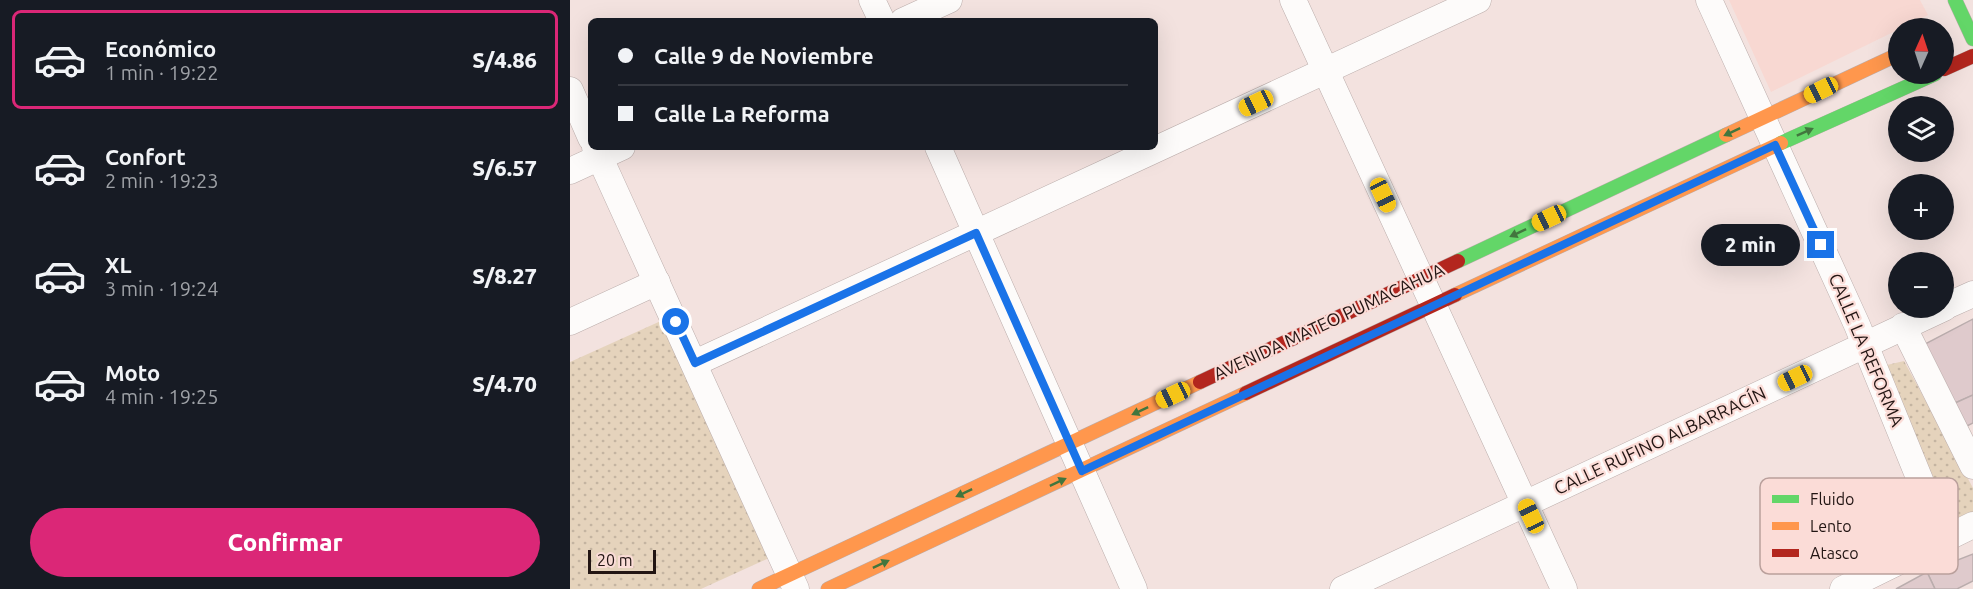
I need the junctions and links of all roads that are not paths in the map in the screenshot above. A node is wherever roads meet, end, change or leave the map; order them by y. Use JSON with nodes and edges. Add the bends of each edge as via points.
{"nodes":[{"id":1,"x":872,"y":0,"type":"edge"},
{"id":2,"x":949,"y":0,"type":"edge"},
{"id":3,"x":1293,"y":0,"type":"edge"},
{"id":4,"x":1478,"y":0,"type":"edge"},
{"id":5,"x":1709,"y":0,"type":"edge"},
{"id":6,"x":1955,"y":0,"type":"edge"},
{"id":7,"x":881,"y":18,"type":"edge"},
{"id":8,"x":910,"y":18,"type":"edge"},
{"id":9,"x":1973,"y":39,"type":"edge"},
{"id":10,"x":1973,"y":56,"type":"edge"},
{"id":11,"x":1888,"y":59,"type":"edge"},
{"id":12,"x":1954,"y":65,"type":"edge"},
{"id":13,"x":1326,"y":71,"type":"junction"},
{"id":14,"x":1912,"y":84,"type":"edge"},
{"id":15,"x":570,"y":90,"type":"edge"},
{"id":16,"x":1763,"y":118,"type":"junction"},
{"id":17,"x":588,"y":122,"type":"edge"},
{"id":18,"x":1775,"y":145,"type":"junction"},
{"id":19,"x":1158,"y":149,"type":"edge"},
{"id":20,"x":598,"y":150,"type":"edge"},
{"id":21,"x":603,"y":150,"type":"edge"},
{"id":22,"x":939,"y":150,"type":"edge"},
{"id":23,"x":1155,"y":150,"type":"edge"},
{"id":24,"x":570,"y":171,"type":"edge"},
{"id":25,"x":976,"y":233,"type":"junction"},
{"id":26,"x":1421,"y":279,"type":"junction"},
{"id":27,"x":657,"y":282,"type":"junction"},
{"id":28,"x":1973,"y":294,"type":"edge"},
{"id":29,"x":1954,"y":303,"type":"edge"},
{"id":30,"x":1434,"y":306,"type":"junction"},
{"id":31,"x":1921,"y":318,"type":"edge"},
{"id":32,"x":570,"y":322,"type":"edge"},
{"id":33,"x":1903,"y":326,"type":"junction"},
{"id":34,"x":1865,"y":345,"type":"junction"},
{"id":35,"x":695,"y":363,"type":"junction"},
{"id":36,"x":1070,"y":444,"type":"junction"},
{"id":37,"x":1973,"y":466,"type":"edge"},
{"id":38,"x":1082,"y":471,"type":"junction"},
{"id":39,"x":1919,"y":478,"type":"edge"},
{"id":40,"x":1525,"y":504,"type":"junction"},
{"id":41,"x":1973,"y":525,"type":"edge"},
{"id":42,"x":1958,"y":532,"type":"edge"},
{"id":43,"x":1873,"y":574,"type":"edge"},
{"id":44,"x":793,"y":582,"type":"edge"},
{"id":45,"x":759,"y":589,"type":"edge"},
{"id":46,"x":828,"y":589,"type":"edge"},
{"id":47,"x":1134,"y":589,"type":"edge"},
{"id":48,"x":1343,"y":589,"type":"edge"},
{"id":49,"x":1564,"y":589,"type":"edge"},
{"id":50,"x":1843,"y":589,"type":"edge"}],
"edges":[{"from":1,"to":7,"type":"street"},
{"from":2,"to":8,"type":"street"},
{"from":3,"to":13,"type":"street"},
{"from":4,"to":13,"type":"street"},
{"from":5,"to":16,"type":"street","name":"CALLE LA REFORMA"},
{"from":6,"to":9,"type":"street","via":[[1960,25]]},
{"from":10,"to":12,"type":"street"},
{"from":11,"to":16,"type":"street","name":"AVENIDA MATEO PUMACAHUA"},
{"from":13,"to":19,"type":"street"},
{"from":13,"to":26,"type":"street"},
{"from":18,"to":14,"type":"street","name":"AVENIDA MATEO PUMACAHUA","one_way":true},
{"from":15,"to":17,"type":"street"},
{"from":16,"to":18,"type":"street","name":"CALLE LA REFORMA"},
{"from":16,"to":26,"type":"street","name":"AVENIDA MATEO PUMACAHUA","one_way":true},
{"from":18,"to":30,"type":"street","name":"AVENIDA MATEO PUMACAHUA"},
{"from":18,"to":34,"type":"street","name":"CALLE LA REFORMA"},
{"from":20,"to":24,"type":"street"},
{"from":21,"to":27,"type":"street"},
{"from":22,"to":25,"type":"street"},
{"from":23,"to":25,"type":"street"},
{"from":25,"to":35,"type":"street"},
{"from":25,"to":36,"type":"street"},
{"from":26,"to":30,"type":"street"},
{"from":26,"to":36,"type":"street","name":"AVENIDA MATEO PUMACAHUA","one_way":true},
{"from":27,"to":32,"type":"street"},
{"from":27,"to":35,"type":"street"},
{"from":28,"to":29,"type":"street","name":"CALLE RUFINO ALBARRACÍN"},
{"from":30,"to":38,"type":"street","name":"AVENIDA MATEO PUMACAHUA"},
{"from":30,"to":40,"type":"street"},
{"from":31,"to":33,"type":"street","name":"CALLE RUFINO ALBARRACÍN"},
{"from":33,"to":34,"type":"street","name":"CALLE RUFINO ALBARRACÍN"},
{"from":33,"to":37,"type":"street"},
{"from":34,"to":39,"type":"street","name":"CALLE LA REFORMA"},
{"from":34,"to":40,"type":"street","name":"CALLE RUFINO ALBARRACÍN"},
{"from":35,"to":44,"type":"street"},
{"from":36,"to":38,"type":"street"},
{"from":36,"to":44,"type":"street","name":"AVENIDA MATEO PUMACAHUA","one_way":true},
{"from":46,"to":38,"type":"street","name":"AVENIDA MATEO PUMACAHUA","one_way":true},
{"from":38,"to":47,"type":"street"},
{"from":40,"to":48,"type":"street","name":"CALLE RUFINO ALBARRACÍN"},
{"from":40,"to":49,"type":"street"},
{"from":41,"to":42,"type":"street"},
{"from":43,"to":50,"type":"street"},
{"from":44,"to":45,"type":"street","name":"AVENIDA MATEO PUMACAHUA"}]}
